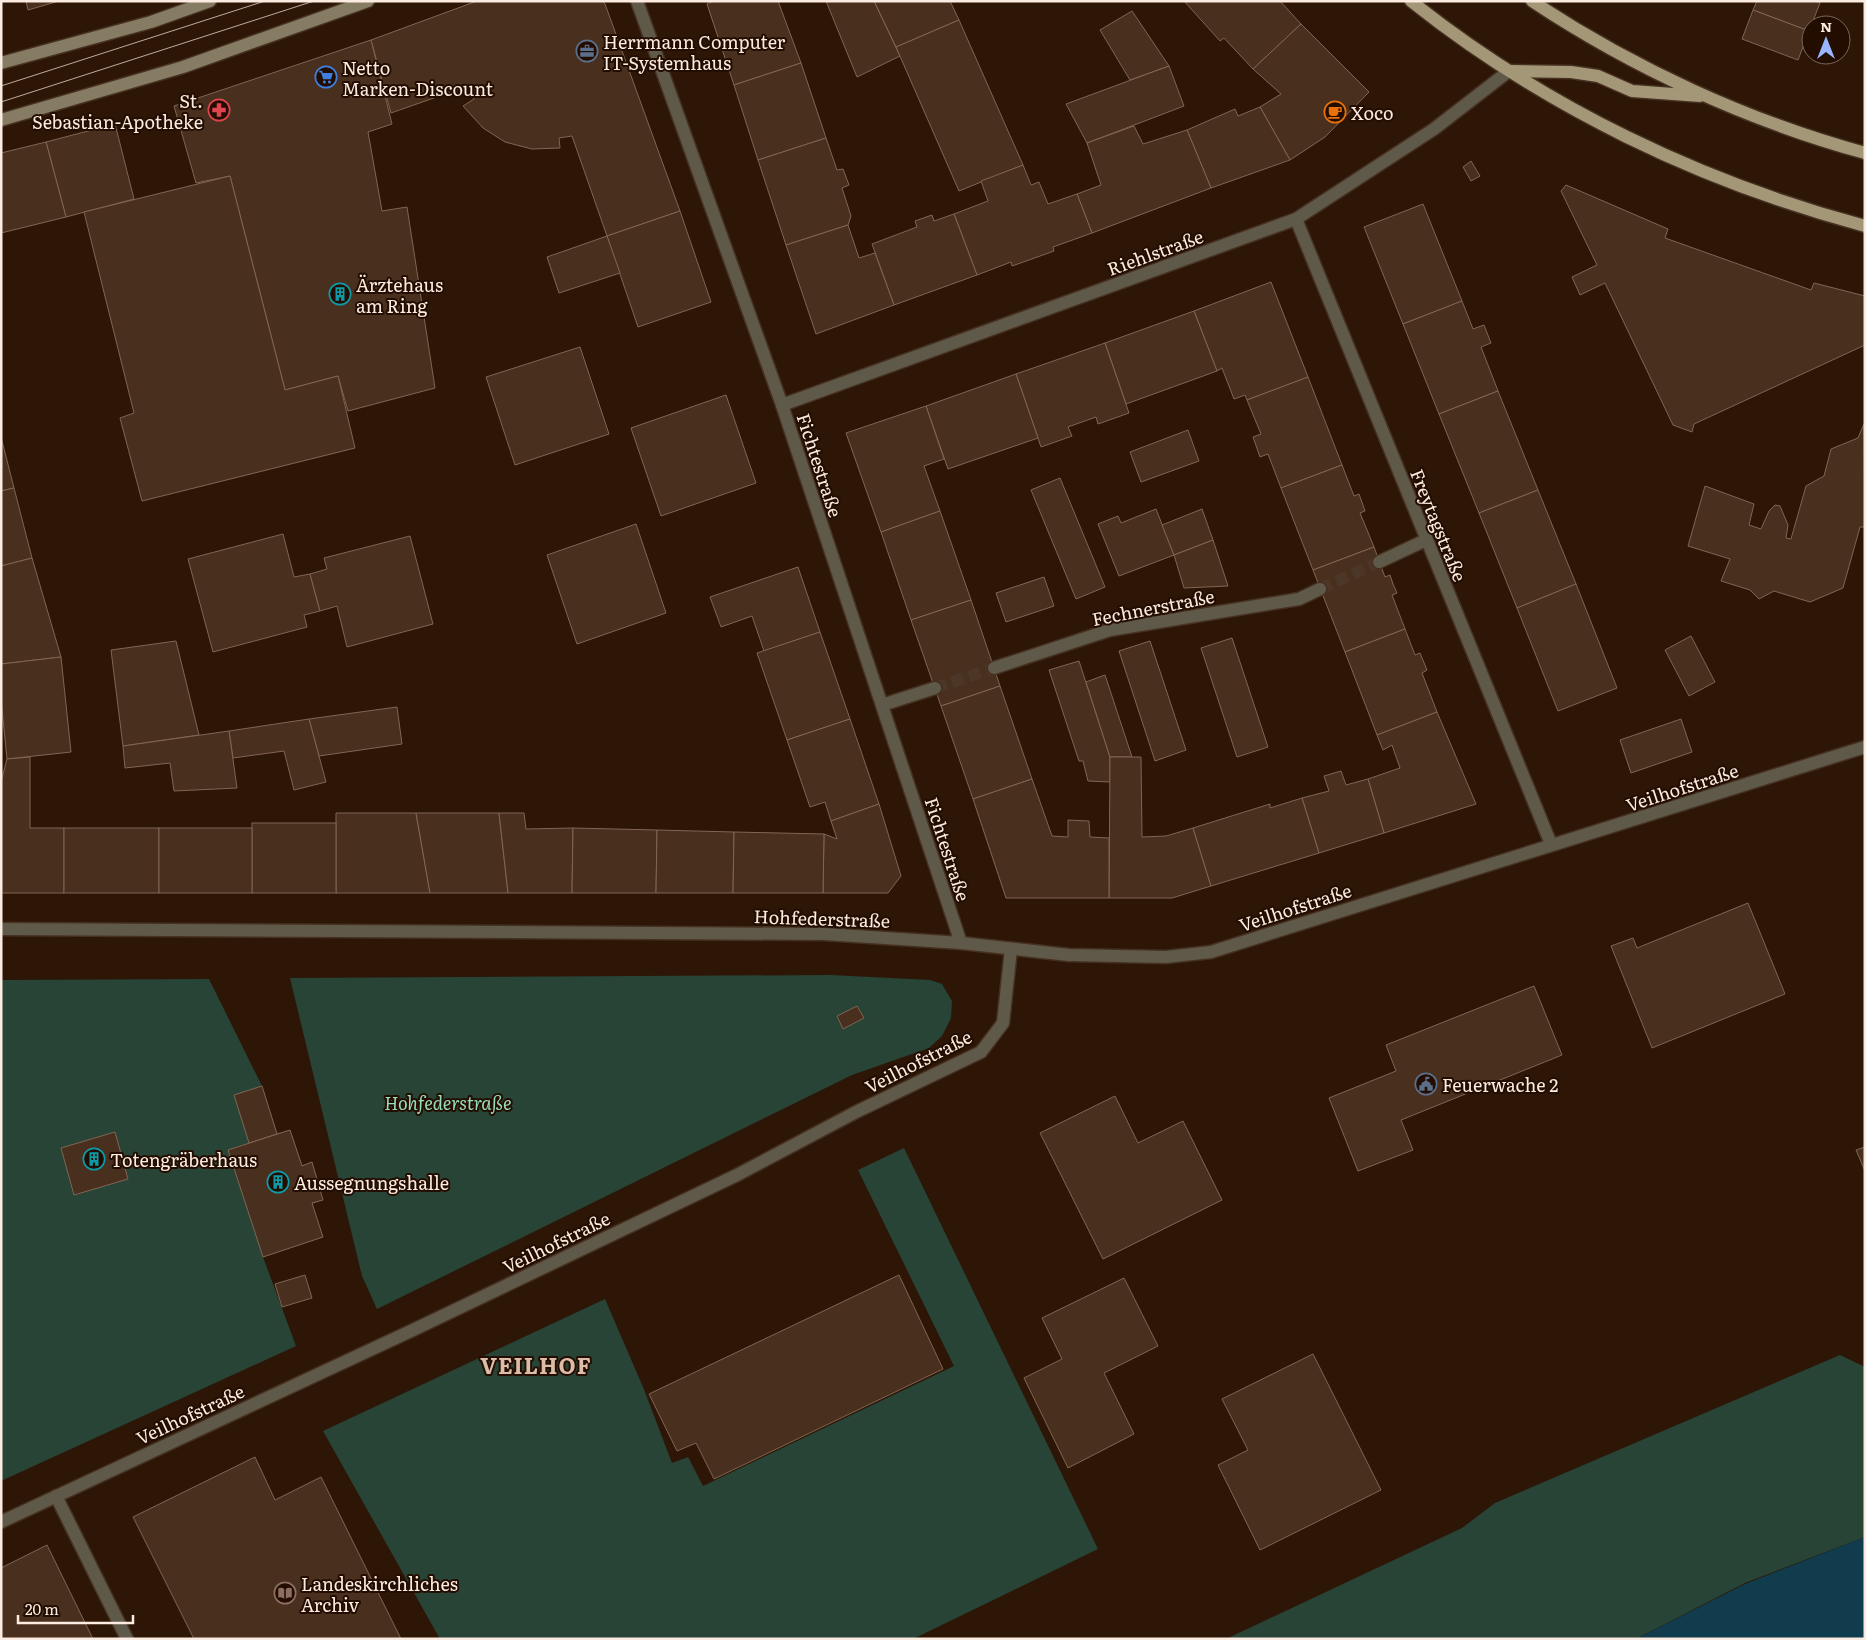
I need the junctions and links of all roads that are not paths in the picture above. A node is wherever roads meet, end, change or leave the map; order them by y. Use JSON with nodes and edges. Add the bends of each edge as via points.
{"nodes":[{"id":1,"x":210,"y":1,"type":"edge"},
{"id":2,"x":368,"y":1,"type":"edge"},
{"id":3,"x":638,"y":1,"type":"edge"},
{"id":4,"x":1411,"y":1,"type":"edge"},
{"id":5,"x":1532,"y":1,"type":"edge"},
{"id":6,"x":1,"y":63,"type":"edge"},
{"id":7,"x":1508,"y":71,"type":"junction"},
{"id":8,"x":1707,"y":96,"type":"junction"},
{"id":9,"x":1,"y":120,"type":"edge"},
{"id":10,"x":1865,"y":153,"type":"edge"},
{"id":11,"x":1296,"y":219,"type":"junction"},
{"id":12,"x":1865,"y":226,"type":"edge"},
{"id":13,"x":782,"y":405,"type":"junction"},
{"id":14,"x":1426,"y":540,"type":"junction"},
{"id":15,"x":1379,"y":562,"type":"tunnel mouth"},
{"id":16,"x":1320,"y":589,"type":"tunnel mouth"},
{"id":17,"x":994,"y":668,"type":"tunnel mouth"},
{"id":18,"x":935,"y":688,"type":"tunnel mouth"},
{"id":19,"x":882,"y":705,"type":"junction"},
{"id":20,"x":1865,"y":747,"type":"edge"},
{"id":21,"x":1551,"y":844,"type":"junction"},
{"id":22,"x":1,"y":929,"type":"edge"},
{"id":23,"x":961,"y":943,"type":"junction"},
{"id":24,"x":1011,"y":949,"type":"junction"},
{"id":25,"x":56,"y":1496,"type":"junction"},
{"id":26,"x":1,"y":1522,"type":"edge"},
{"id":27,"x":127,"y":1639,"type":"edge"}],
"edges":[{"from":1,"to":6,"type":"main road","via":[[142,24]]},
{"from":2,"to":9,"type":"main road","via":[[183,67]]},
{"from":3,"to":13,"type":"street","name":"Fichtestraße"},
{"from":4,"to":7,"type":"main road"},
{"from":5,"to":8,"type":"main road","via":[[1593,39]]},
{"from":7,"to":8,"type":"main road","via":[[1571,72],[1598,76],[1632,91]]},
{"from":7,"to":11,"type":"street","name":"Riehlstraße","via":[[1434,129]]},
{"from":7,"to":12,"type":"main road","via":[[1606,127],[1697,170],[1800,207]]},
{"from":8,"to":10,"type":"main road","via":[[1826,143]]},
{"from":11,"to":13,"type":"street","name":"Riehlstraße"},
{"from":11,"to":14,"type":"street","name":"Freytagstraße"},
{"from":13,"to":19,"type":"street","name":"Fichtestraße"},
{"from":14,"to":15,"type":"street"},
{"from":14,"to":21,"type":"street","name":"Freytagstraße"},
{"from":16,"to":17,"type":"street","name":"Fechnerstraße","via":[[1299,598],[1110,630]]},
{"from":18,"to":19,"type":"street"},
{"from":19,"to":23,"type":"street","name":"Fichtestraße"},
{"from":20,"to":21,"type":"street","name":"Veilhofstraße"},
{"from":21,"to":24,"type":"street","name":"Veilhofstraße","via":[[1211,952],[1166,957],[1069,955]]},
{"from":22,"to":23,"type":"street","name":"Hohfederstraße","via":[[824,934]]},
{"from":23,"to":24,"type":"street","name":"Hohfederstraße"},
{"from":24,"to":25,"type":"street","name":"Veilhofstraße","via":[[1003,1023],[981,1052],[728,1179]]},
{"from":25,"to":26,"type":"street","name":"Veilhofstraße"},
{"from":25,"to":27,"type":"street"}]}
